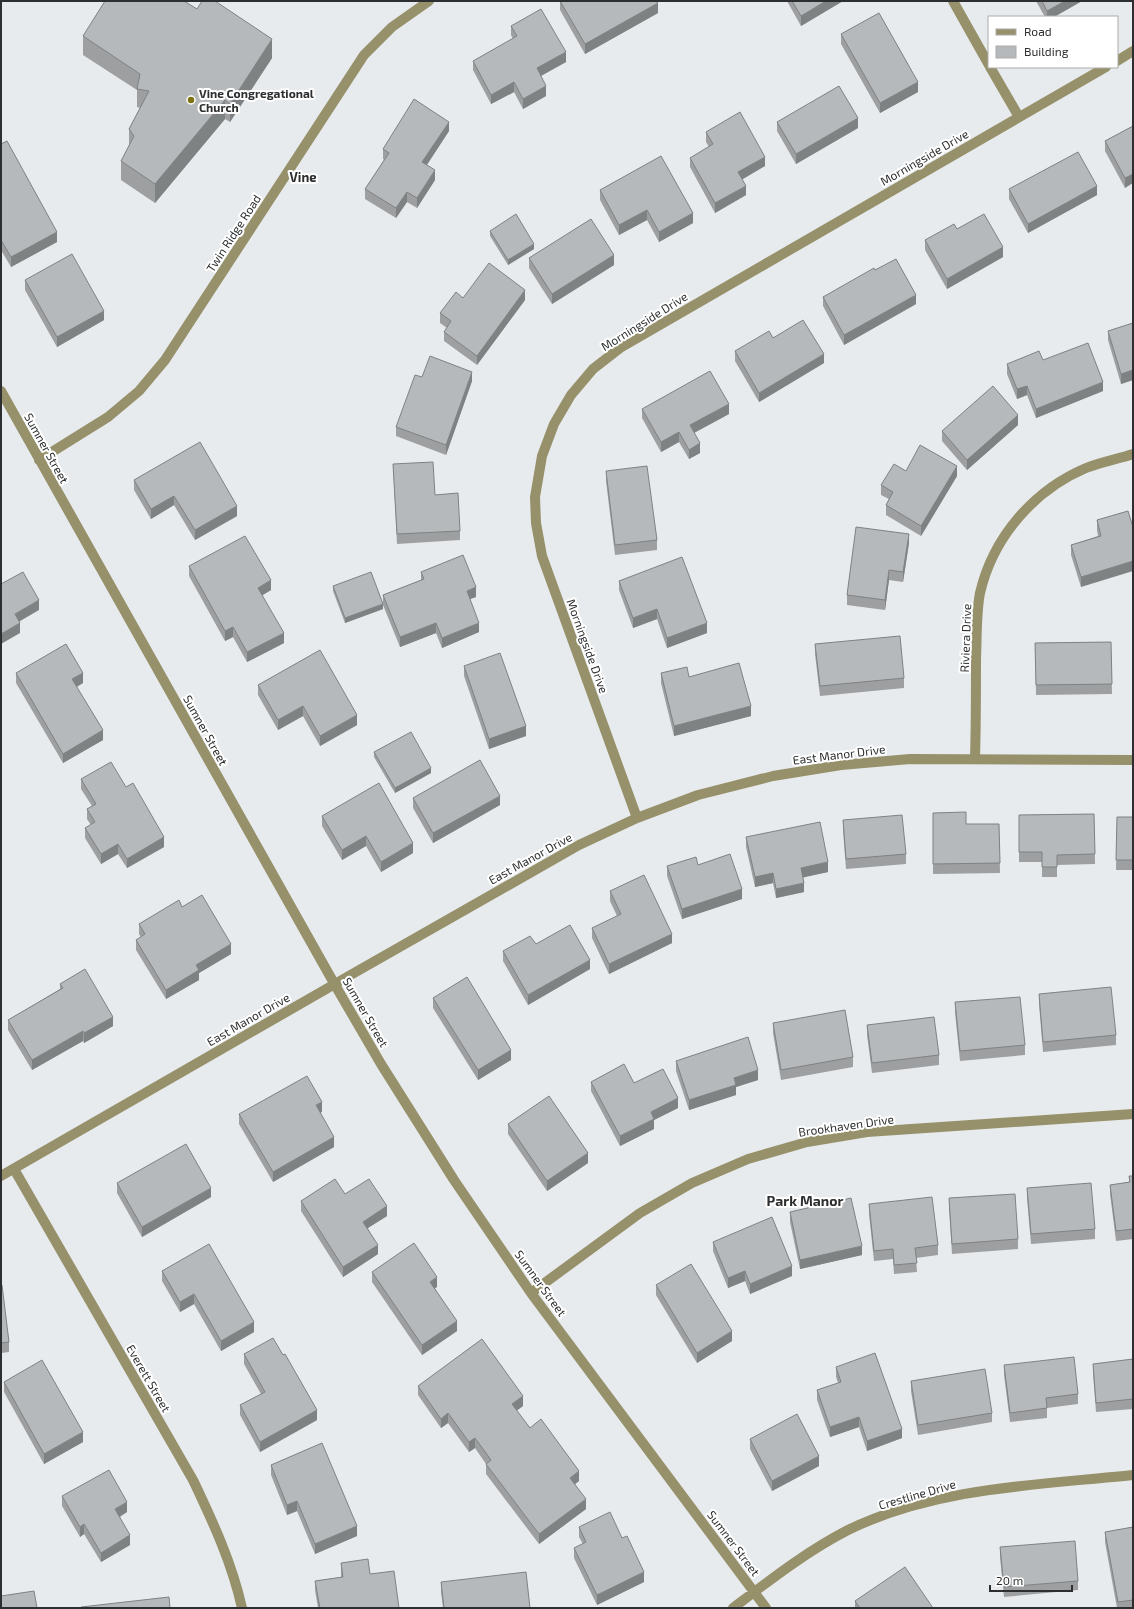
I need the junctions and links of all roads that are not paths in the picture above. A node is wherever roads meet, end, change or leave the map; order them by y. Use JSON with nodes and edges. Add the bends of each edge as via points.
{"nodes":[{"id":1,"x":429,"y":1,"type":"edge"},
{"id":2,"x":952,"y":1,"type":"edge"},
{"id":3,"x":1133,"y":52,"type":"edge"},
{"id":4,"x":1118,"y":60,"type":"edge"},
{"id":5,"x":988,"y":63,"type":"edge"},
{"id":6,"x":991,"y":68,"type":"edge"},
{"id":7,"x":1104,"y":68,"type":"edge"},
{"id":8,"x":1019,"y":117,"type":"junction"},
{"id":9,"x":1,"y":391,"type":"edge"},
{"id":10,"x":1133,"y":454,"type":"edge"},
{"id":11,"x":39,"y":460,"type":"junction"},
{"id":12,"x":975,"y":759,"type":"junction"},
{"id":13,"x":1133,"y":760,"type":"edge"},
{"id":14,"x":637,"y":818,"type":"junction"},
{"id":15,"x":334,"y":984,"type":"junction"},
{"id":16,"x":1133,"y":1114,"type":"edge"},
{"id":17,"x":14,"y":1169,"type":"junction"},
{"id":18,"x":1,"y":1176,"type":"edge"},
{"id":19,"x":532,"y":1293,"type":"junction"},
{"id":20,"x":1133,"y":1475,"type":"edge"},
{"id":21,"x":754,"y":1592,"type":"junction"},
{"id":22,"x":242,"y":1608,"type":"edge"},
{"id":23,"x":732,"y":1608,"type":"edge"},
{"id":24,"x":766,"y":1608,"type":"edge"}],
"edges":[{"from":1,"to":11,"type":"street","name":"Twin Ridge Road","via":[[392,27],[364,56],[165,360],[139,391],[108,417]]},
{"from":2,"to":5,"type":"street"},
{"from":3,"to":4,"type":"street"},
{"from":6,"to":8,"type":"street"},
{"from":7,"to":8,"type":"street","name":"Morningside Drive"},
{"from":8,"to":14,"type":"street","name":"Morningside Drive","via":[[620,348],[593,369],[571,395],[554,424],[542,456],[535,497],[536,523],[542,556]]},
{"from":9,"to":11,"type":"street","name":"Sumner Street"},
{"from":10,"to":12,"type":"street","name":"Riviera Drive","via":[[1087,468],[1056,484],[1030,505],[1007,530],[991,560],[980,592],[977,618]]},
{"from":11,"to":15,"type":"street","name":"Sumner Street"},
{"from":12,"to":13,"type":"street","name":"East Manor Drive"},
{"from":12,"to":14,"type":"street","name":"East Manor Drive","via":[[910,759],[842,764],[773,776],[698,796]]},
{"from":14,"to":15,"type":"street","name":"East Manor Drive","via":[[579,845]]},
{"from":15,"to":17,"type":"street","name":"East Manor Drive"},
{"from":15,"to":19,"type":"street","name":"Sumner Street","via":[[454,1180]]},
{"from":16,"to":19,"type":"street","name":"Brookhaven Drive","via":[[867,1132],[806,1142],[748,1159],[692,1183],[640,1213]]},
{"from":17,"to":18,"type":"street","name":"East Manor Drive"},
{"from":17,"to":22,"type":"street","name":"Everett Street","via":[[193,1480],[218,1533],[238,1588]]},
{"from":19,"to":21,"type":"street","name":"Sumner Street"},
{"from":20,"to":21,"type":"street","name":"Crestline Drive","via":[[977,1492],[944,1497],[895,1511],[849,1530],[805,1555]]},
{"from":21,"to":23,"type":"street","name":"Crestline Drive"},
{"from":21,"to":24,"type":"street","name":"Sumner Street"}]}
